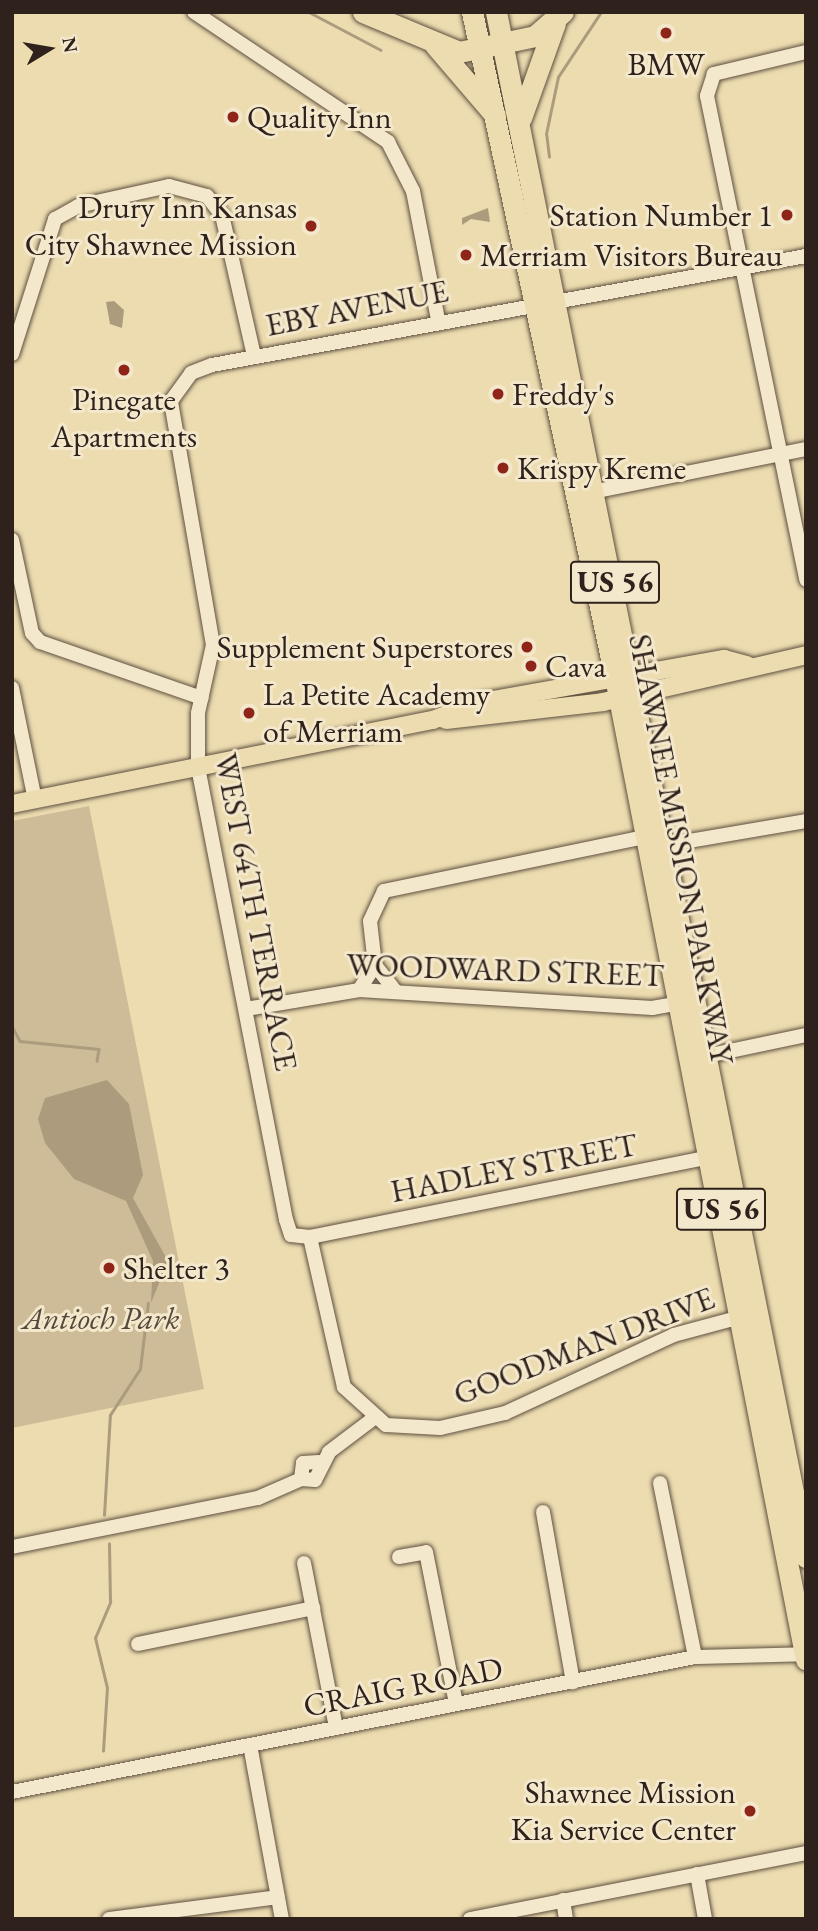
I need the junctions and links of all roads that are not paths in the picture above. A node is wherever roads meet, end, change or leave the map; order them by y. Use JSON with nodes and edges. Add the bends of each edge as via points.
{"nodes":[{"id":1,"x":194,"y":12,"type":"edge"},
{"id":2,"x":363,"y":12,"type":"edge"},
{"id":3,"x":472,"y":12,"type":"edge"},
{"id":4,"x":496,"y":12,"type":"edge"},
{"id":5,"x":560,"y":15,"type":"edge"},
{"id":6,"x":502,"y":44,"type":"junction"},
{"id":7,"x":435,"y":45,"type":"junction"},
{"id":8,"x":480,"y":48,"type":"junction"},
{"id":9,"x":806,"y":52,"type":"edge"},
{"id":10,"x":496,"y":117,"type":"junction"},
{"id":11,"x":519,"y":123,"type":"junction"},
{"id":12,"x":806,"y":256,"type":"edge"},
{"id":13,"x":742,"y":267,"type":"junction"},
{"id":14,"x":546,"y":303,"type":"junction"},
{"id":15,"x":439,"y":320,"type":"junction"},
{"id":16,"x":12,"y":354,"type":"edge"},
{"id":17,"x":254,"y":356,"type":"junction"},
{"id":18,"x":177,"y":388,"type":"joint"},
{"id":19,"x":563,"y":434,"type":"junction"},
{"id":20,"x":806,"y":449,"type":"edge"},
{"id":21,"x":780,"y":454,"type":"junction"},
{"id":22,"x":597,"y":491,"type":"junction"},
{"id":23,"x":12,"y":540,"type":"edge"},
{"id":24,"x":806,"y":580,"type":"edge"},
{"id":25,"x":806,"y":655,"type":"edge"},
{"id":26,"x":626,"y":685,"type":"junction"},
{"id":27,"x":12,"y":688,"type":"edge"},
{"id":28,"x":202,"y":698,"type":"junction"},
{"id":29,"x":198,"y":769,"type":"junction"},
{"id":30,"x":35,"y":800,"type":"junction"},
{"id":31,"x":12,"y":804,"type":"edge"},
{"id":32,"x":806,"y":821,"type":"edge"},
{"id":33,"x":645,"y":837,"type":"junction"},
{"id":34,"x":666,"y":845,"type":"junction"},
{"id":35,"x":375,"y":965,"type":"junction"},
{"id":36,"x":359,"y":990,"type":"junction"},
{"id":37,"x":396,"y":992,"type":"junction"},
{"id":38,"x":679,"y":1003,"type":"junction"},
{"id":39,"x":246,"y":1009,"type":"junction"},
{"id":40,"x":806,"y":1035,"type":"edge"},
{"id":41,"x":700,"y":1057,"type":"junction"},
{"id":42,"x":720,"y":1154,"type":"junction"},
{"id":43,"x":310,"y":1237,"type":"junction"},
{"id":44,"x":751,"y":1315,"type":"junction"},
{"id":45,"x":374,"y":1418,"type":"junction"},
{"id":46,"x":660,"y":1483,"type":"dead end"},
{"id":47,"x":542,"y":1512,"type":"dead end"},
{"id":48,"x":12,"y":1546,"type":"edge"},
{"id":49,"x":399,"y":1557,"type":"dead end"},
{"id":50,"x":806,"y":1557,"type":"edge"},
{"id":51,"x":304,"y":1563,"type":"dead end"},
{"id":52,"x":313,"y":1608,"type":"junction"},
{"id":53,"x":138,"y":1644,"type":"dead end"},
{"id":54,"x":805,"y":1656,"type":"edge"},
{"id":55,"x":695,"y":1657,"type":"junction"},
{"id":56,"x":573,"y":1682,"type":"junction"},
{"id":57,"x":456,"y":1703,"type":"junction"},
{"id":58,"x":336,"y":1728,"type":"junction"},
{"id":59,"x":250,"y":1745,"type":"junction"},
{"id":60,"x":12,"y":1791,"type":"edge"},
{"id":61,"x":806,"y":1853,"type":"edge"},
{"id":62,"x":697,"y":1874,"type":"junction"},
{"id":63,"x":278,"y":1897,"type":"junction"},
{"id":64,"x":563,"y":1900,"type":"junction"},
{"id":65,"x":109,"y":1919,"type":"edge"},
{"id":66,"x":282,"y":1919,"type":"edge"},
{"id":67,"x":470,"y":1919,"type":"edge"},
{"id":68,"x":566,"y":1919,"type":"edge"},
{"id":69,"x":705,"y":1919,"type":"edge"}],
"edges":[{"from":1,"to":15,"type":"street","via":[[388,142],[413,191]]},
{"from":2,"to":7,"type":"highway","number":"US 56"},
{"from":3,"to":8,"type":"highway","name":"SHAWNEE MISSION PARKWAY"},
{"from":4,"to":6,"type":"highway","name":"SHAWNEE MISSION PARKWAY","number":"US 56"},
{"from":5,"to":6,"type":"highway","via":[[535,36]]},
{"from":5,"to":11,"type":"highway"},
{"from":6,"to":8,"type":"highway"},
{"from":6,"to":11,"type":"highway","name":"SHAWNEE MISSION PARKWAY","number":"US 56"},
{"from":7,"to":8,"type":"highway","via":[[459,52]]},
{"from":7,"to":10,"type":"highway","number":"US 56"},
{"from":8,"to":10,"type":"highway","name":"SHAWNEE MISSION PARKWAY"},
{"from":9,"to":13,"type":"street","via":[[733,66],[708,84]]},
{"from":10,"to":14,"type":"highway","name":"SHAWNEE MISSION PARKWAY","number":"US 56"},
{"from":11,"to":14,"type":"highway","name":"SHAWNEE MISSION PARKWAY","number":"US 56"},
{"from":12,"to":13,"type":"street","name":"EBY AVENUE"},
{"from":13,"to":14,"type":"street","name":"EBY AVENUE"},
{"from":13,"to":21,"type":"street"},
{"from":14,"to":15,"type":"street","name":"EBY AVENUE"},
{"from":14,"to":19,"type":"highway","name":"SHAWNEE MISSION PARKWAY","number":"US 56"},
{"from":14,"to":22,"type":"highway","name":"SHAWNEE MISSION PARKWAY","number":"US 56"},
{"from":15,"to":17,"type":"street","name":"EBY AVENUE"},
{"from":16,"to":17,"type":"street","via":[[55,219],[78,206],[169,186],[207,196],[222,215]]},
{"from":17,"to":18,"type":"street","name":"EBY AVENUE","via":[[191,373]]},
{"from":18,"to":28,"type":"street","name":"WEST 64TH TERRACE","via":[[173,431],[213,645]]},
{"from":19,"to":22,"type":"highway"},
{"from":19,"to":26,"type":"highway","name":"SHAWNEE MISSION PARKWAY","number":"US 56"},
{"from":20,"to":21,"type":"street"},
{"from":21,"to":22,"type":"street"},
{"from":21,"to":24,"type":"street"},
{"from":22,"to":26,"type":"highway","name":"SHAWNEE MISSION PARKWAY","number":"US 56"},
{"from":23,"to":28,"type":"street","via":[[32,633],[40,642]]},
{"from":25,"to":26,"type":"main road","via":[[747,665],[724,659]]},
{"from":26,"to":29,"type":"main road","via":[[476,703],[433,720]]},
{"from":26,"to":33,"type":"highway","name":"SHAWNEE MISSION PARKWAY","number":"US 56"},
{"from":26,"to":34,"type":"highway","name":"SHAWNEE MISSION PARKWAY","number":"US 56"},
{"from":27,"to":30,"type":"street"},
{"from":28,"to":29,"type":"street","name":"WEST 64TH TERRACE","via":[[195,738]]},
{"from":29,"to":30,"type":"main road"},
{"from":29,"to":39,"type":"street","name":"WEST 64TH TERRACE"},
{"from":30,"to":31,"type":"main road"},
{"from":32,"to":34,"type":"street"},
{"from":33,"to":35,"type":"street","via":[[393,887],[372,912]]},
{"from":33,"to":38,"type":"highway","name":"SHAWNEE MISSION PARKWAY","number":"US 56"},
{"from":34,"to":41,"type":"highway","name":"SHAWNEE MISSION PARKWAY","number":"US 56"},
{"from":35,"to":36,"type":"street"},
{"from":35,"to":37,"type":"street"},
{"from":36,"to":37,"type":"street","name":"WOODWARD STREET"},
{"from":36,"to":39,"type":"street","name":"WOODWARD STREET"},
{"from":37,"to":38,"type":"street","name":"WOODWARD STREET","via":[[652,1008]]},
{"from":38,"to":41,"type":"highway","name":"SHAWNEE MISSION PARKWAY","number":"US 56"},
{"from":39,"to":43,"type":"street","name":"WEST 64TH TERRACE","via":[[286,1220],[291,1235]]},
{"from":40,"to":41,"type":"street"},
{"from":41,"to":42,"type":"highway","name":"SHAWNEE MISSION PARKWAY","number":"US 56"},
{"from":42,"to":43,"type":"street","name":"HADLEY STREET"},
{"from":42,"to":44,"type":"highway","name":"SHAWNEE MISSION PARKWAY","number":"US 56"},
{"from":43,"to":45,"type":"street","via":[[340,1376]]},
{"from":44,"to":45,"type":"street","name":"GOODMAN DRIVE","via":[[674,1335],[534,1401],[478,1420],[414,1430]]},
{"from":44,"to":50,"type":"highway","name":"SHAWNEE MISSION PARKWAY","number":"US 56"},
{"from":44,"to":54,"type":"highway","name":"SHAWNEE MISSION PARKWAY","number":"US 56"},
{"from":45,"to":48,"type":"street","via":[[319,1462],[315,1480],[301,1479],[270,1495]]},
{"from":46,"to":55,"type":"street"},
{"from":47,"to":56,"type":"street"},
{"from":49,"to":57,"type":"street","via":[[426,1552]]},
{"from":51,"to":52,"type":"street"},
{"from":52,"to":53,"type":"street"},
{"from":52,"to":58,"type":"street"},
{"from":54,"to":55,"type":"street","name":"CRAIG ROAD"},
{"from":55,"to":56,"type":"street","name":"CRAIG ROAD"},
{"from":56,"to":57,"type":"street","name":"CRAIG ROAD"},
{"from":57,"to":58,"type":"street","name":"CRAIG ROAD"},
{"from":58,"to":59,"type":"street","name":"CRAIG ROAD"},
{"from":59,"to":60,"type":"street","name":"CRAIG ROAD"},
{"from":59,"to":63,"type":"street"},
{"from":61,"to":62,"type":"street"},
{"from":62,"to":64,"type":"street"},
{"from":62,"to":69,"type":"street"},
{"from":63,"to":65,"type":"street"},
{"from":63,"to":66,"type":"street"},
{"from":64,"to":67,"type":"street"},
{"from":64,"to":68,"type":"street"}]}
